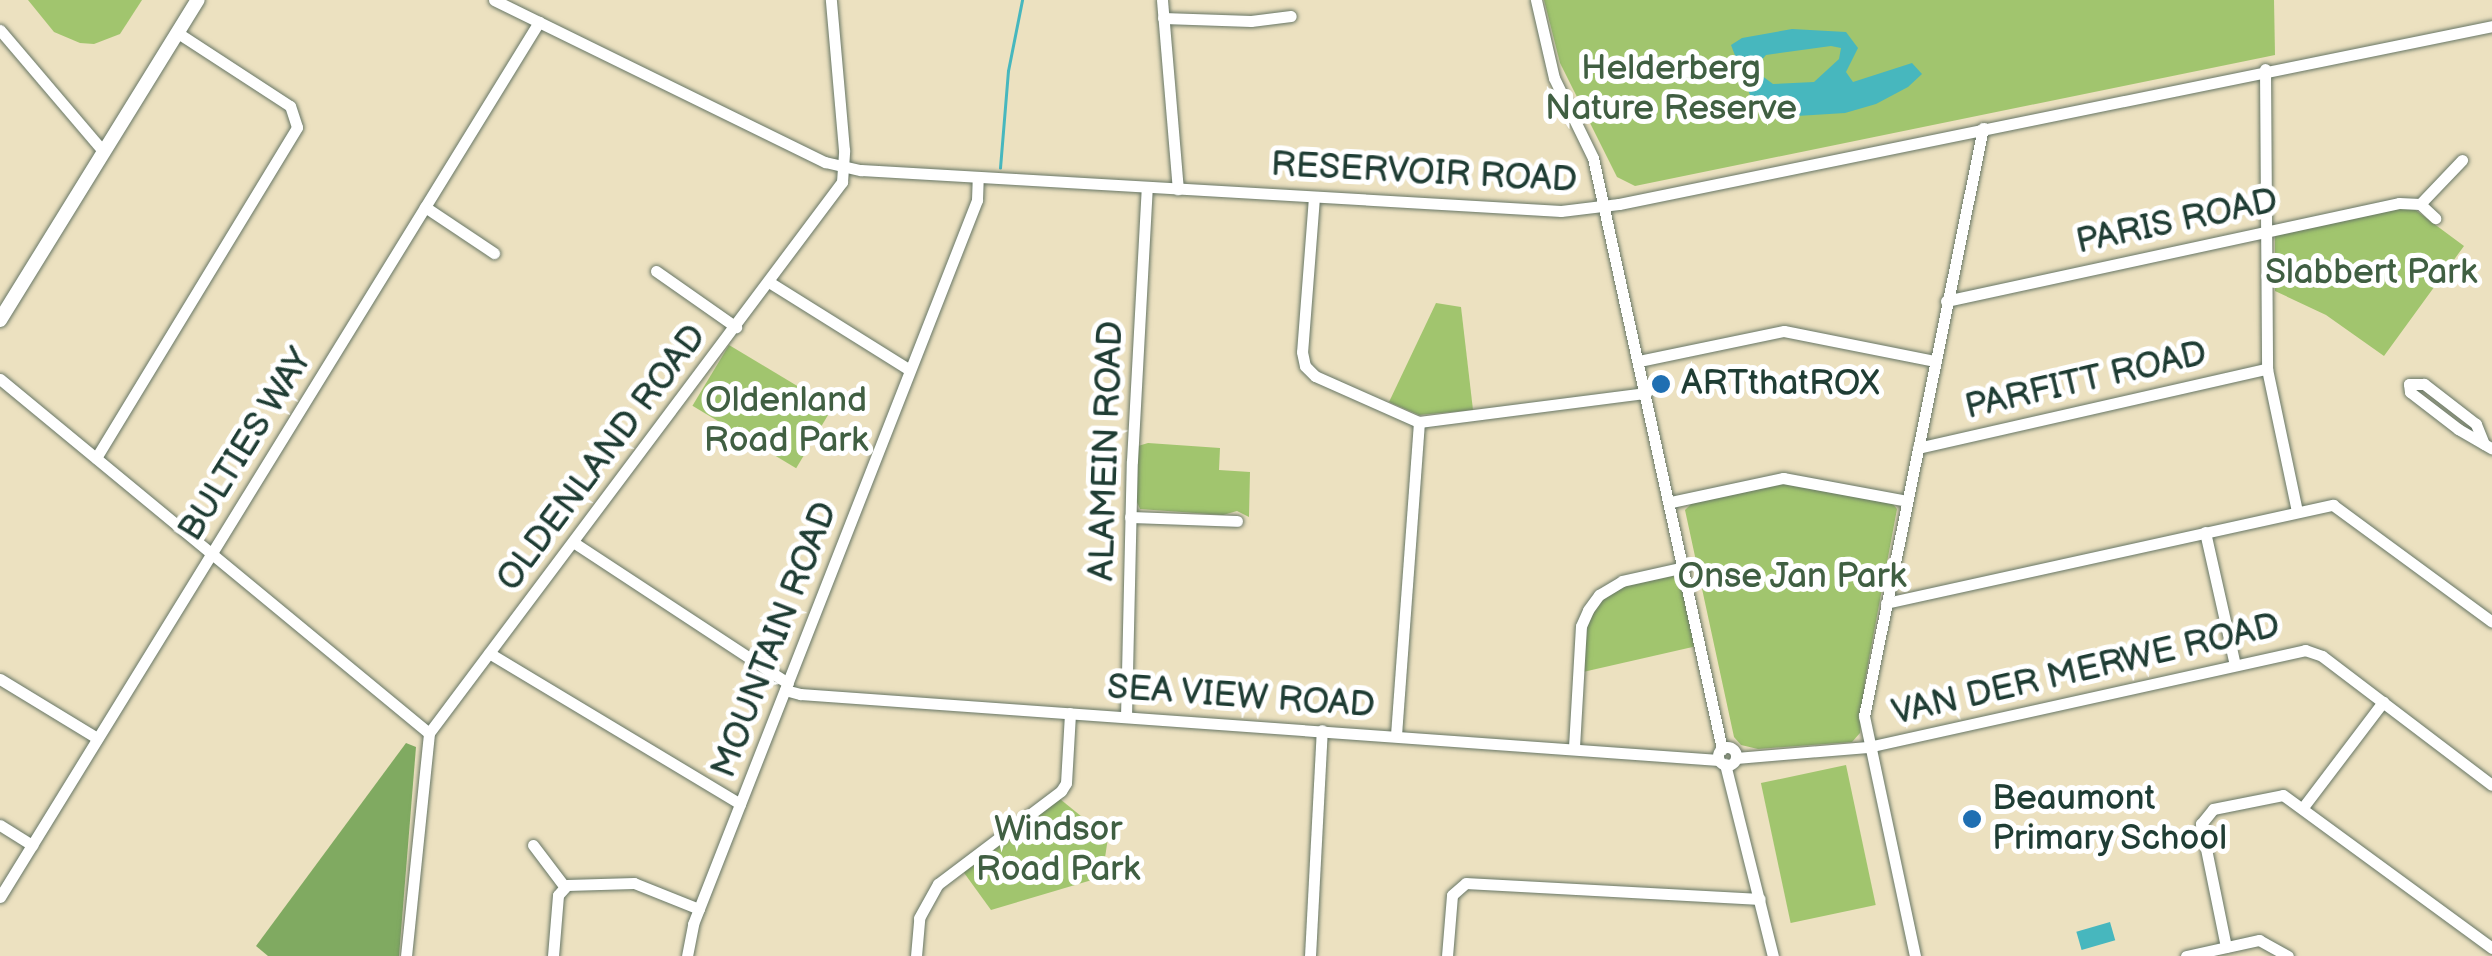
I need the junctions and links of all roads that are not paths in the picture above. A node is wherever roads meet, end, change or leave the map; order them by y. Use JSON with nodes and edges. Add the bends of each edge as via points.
{"nodes":[{"id":1,"x":198,"y":0,"type":"edge"},
{"id":2,"x":494,"y":0,"type":"edge"},
{"id":3,"x":832,"y":0,"type":"edge"},
{"id":4,"x":1162,"y":0,"type":"edge"},
{"id":5,"x":1536,"y":0,"type":"edge"},
{"id":6,"x":1291,"y":16,"type":"dead end"},
{"id":7,"x":1163,"y":18,"type":"junction"},
{"id":8,"x":539,"y":22,"type":"junction"},
{"id":9,"x":2492,"y":26,"type":"edge"},
{"id":10,"x":0,"y":30,"type":"edge"},
{"id":11,"x":178,"y":34,"type":"junction"},
{"id":12,"x":2264,"y":70,"type":"junction"},
{"id":13,"x":1983,"y":128,"type":"junction"},
{"id":14,"x":103,"y":151,"type":"junction"},
{"id":15,"x":2462,"y":160,"type":"dead end"},
{"id":16,"x":844,"y":166,"type":"junction"},
{"id":17,"x":978,"y":177,"type":"junction"},
{"id":18,"x":1147,"y":187,"type":"junction"},
{"id":19,"x":1178,"y":189,"type":"junction"},
{"id":20,"x":1314,"y":197,"type":"junction"},
{"id":21,"x":2420,"y":204,"type":"junction"},
{"id":22,"x":425,"y":206,"type":"junction"},
{"id":23,"x":1604,"y":207,"type":"junction"},
{"id":24,"x":2434,"y":218,"type":"dead end"},
{"id":25,"x":2267,"y":229,"type":"junction"},
{"id":26,"x":494,"y":253,"type":"dead end"},
{"id":27,"x":656,"y":270,"type":"dead end"},
{"id":28,"x":769,"y":282,"type":"junction"},
{"id":29,"x":1946,"y":301,"type":"junction"},
{"id":30,"x":0,"y":320,"type":"edge"},
{"id":31,"x":736,"y":326,"type":"junction"},
{"id":32,"x":1639,"y":360,"type":"junction"},
{"id":33,"x":1934,"y":361,"type":"junction"},
{"id":34,"x":2267,"y":369,"type":"junction"},
{"id":35,"x":910,"y":370,"type":"junction"},
{"id":36,"x":0,"y":379,"type":"edge"},
{"id":37,"x":1646,"y":392,"type":"junction"},
{"id":38,"x":1419,"y":422,"type":"junction"},
{"id":39,"x":2488,"y":447,"type":"edge"},
{"id":40,"x":1918,"y":448,"type":"junction"},
{"id":41,"x":96,"y":458,"type":"junction"},
{"id":42,"x":1907,"y":501,"type":"junction"},
{"id":43,"x":1671,"y":502,"type":"junction"},
{"id":44,"x":2296,"y":510,"type":"junction"},
{"id":45,"x":1130,"y":517,"type":"junction"},
{"id":46,"x":1237,"y":522,"type":"dead end"},
{"id":47,"x":2205,"y":532,"type":"junction"},
{"id":48,"x":573,"y":542,"type":"junction"},
{"id":49,"x":210,"y":554,"type":"junction"},
{"id":50,"x":1685,"y":567,"type":"junction"},
{"id":51,"x":1886,"y":603,"type":"junction"},
{"id":52,"x":2492,"y":622,"type":"edge"},
{"id":53,"x":490,"y":653,"type":"junction"},
{"id":54,"x":2234,"y":665,"type":"junction"},
{"id":55,"x":0,"y":679,"type":"edge"},
{"id":56,"x":786,"y":686,"type":"junction"},
{"id":57,"x":2383,"y":702,"type":"junction"},
{"id":58,"x":1070,"y":713,"type":"junction"},
{"id":59,"x":1126,"y":717,"type":"junction"},
{"id":60,"x":1322,"y":730,"type":"junction"},
{"id":61,"x":429,"y":733,"type":"junction"},
{"id":62,"x":1396,"y":735,"type":"junction"},
{"id":63,"x":98,"y":738,"type":"junction"},
{"id":64,"x":1574,"y":747,"type":"junction"},
{"id":65,"x":1868,"y":747,"type":"junction"},
{"id":66,"x":1728,"y":755,"type":"junction"},
{"id":67,"x":2492,"y":785,"type":"edge"},
{"id":68,"x":740,"y":804,"type":"junction"},
{"id":69,"x":2304,"y":806,"type":"junction"},
{"id":70,"x":0,"y":825,"type":"edge"},
{"id":71,"x":32,"y":844,"type":"junction"},
{"id":72,"x":533,"y":844,"type":"dead end"},
{"id":73,"x":564,"y":886,"type":"junction"},
{"id":74,"x":0,"y":897,"type":"edge"},
{"id":75,"x":1760,"y":899,"type":"junction"},
{"id":76,"x":699,"y":909,"type":"junction"},
{"id":77,"x":2226,"y":947,"type":"junction"},
{"id":78,"x":2492,"y":948,"type":"edge"},
{"id":79,"x":406,"y":956,"type":"edge"},
{"id":80,"x":552,"y":956,"type":"edge"},
{"id":81,"x":687,"y":956,"type":"edge"},
{"id":82,"x":916,"y":956,"type":"edge"},
{"id":83,"x":1310,"y":956,"type":"edge"},
{"id":84,"x":1447,"y":956,"type":"edge"},
{"id":85,"x":1773,"y":956,"type":"edge"},
{"id":86,"x":1916,"y":956,"type":"edge"},
{"id":87,"x":2186,"y":956,"type":"edge"},
{"id":88,"x":2288,"y":956,"type":"edge"}],
"edges":[{"from":1,"to":11,"type":"street"},
{"from":2,"to":8,"type":"street","name":"RESERVOIR ROAD"},
{"from":3,"to":16,"type":"street","name":"OLDENLAND ROAD"},
{"from":4,"to":7,"type":"street"},
{"from":5,"to":23,"type":"street","via":[[1554,78],[1590,149]]},
{"from":6,"to":7,"type":"street"},
{"from":7,"to":19,"type":"street"},
{"from":8,"to":16,"type":"street","name":"RESERVOIR ROAD"},
{"from":8,"to":22,"type":"street","name":"BULTIES WAY"},
{"from":9,"to":12,"type":"street","name":"RESERVOIR ROAD"},
{"from":10,"to":14,"type":"street"},
{"from":11,"to":14,"type":"street"},
{"from":11,"to":41,"type":"street","via":[[290,106],[297,127]]},
{"from":12,"to":13,"type":"street","name":"RESERVOIR ROAD"},
{"from":12,"to":25,"type":"street"},
{"from":13,"to":23,"type":"street","name":"RESERVOIR ROAD"},
{"from":13,"to":29,"type":"street"},
{"from":14,"to":30,"type":"street"},
{"from":15,"to":21,"type":"street"},
{"from":16,"to":17,"type":"street","name":"RESERVOIR ROAD"},
{"from":16,"to":28,"type":"street","name":"OLDENLAND ROAD","via":[[839,189]]},
{"from":17,"to":18,"type":"street","name":"RESERVOIR ROAD"},
{"from":17,"to":35,"type":"street","name":"MOUNTAIN ROAD","via":[[977,200]]},
{"from":18,"to":19,"type":"street","name":"RESERVOIR ROAD"},
{"from":18,"to":45,"type":"street","name":"ALAMEIN ROAD"},
{"from":19,"to":20,"type":"street","name":"RESERVOIR ROAD"},
{"from":20,"to":23,"type":"street","name":"RESERVOIR ROAD","via":[[1562,211]]},
{"from":20,"to":38,"type":"street","via":[[1305,366]]},
{"from":21,"to":24,"type":"street"},
{"from":21,"to":25,"type":"street","name":"PARIS ROAD"},
{"from":22,"to":26,"type":"street"},
{"from":22,"to":49,"type":"street","name":"BULTIES WAY"},
{"from":23,"to":32,"type":"street"},
{"from":25,"to":29,"type":"street","name":"PARIS ROAD"},
{"from":25,"to":34,"type":"street"},
{"from":27,"to":31,"type":"street"},
{"from":28,"to":31,"type":"street","name":"OLDENLAND ROAD"},
{"from":28,"to":35,"type":"street"},
{"from":29,"to":33,"type":"street"},
{"from":31,"to":48,"type":"street","name":"OLDENLAND ROAD"},
{"from":32,"to":33,"type":"street","via":[[1784,331]]},
{"from":32,"to":37,"type":"street"},
{"from":33,"to":40,"type":"street"},
{"from":34,"to":40,"type":"street","name":"PARFITT ROAD"},
{"from":34,"to":44,"type":"street"},
{"from":35,"to":56,"type":"street","name":"MOUNTAIN ROAD"},
{"from":36,"to":41,"type":"street"},
{"from":37,"to":38,"type":"street"},
{"from":37,"to":43,"type":"street"},
{"from":38,"to":62,"type":"street"},
{"from":39,"to":39,"type":"street","via":[[2410,392],[2410,384],[2424,384],[2476,424]]},
{"from":40,"to":42,"type":"street"},
{"from":41,"to":49,"type":"street"},
{"from":42,"to":43,"type":"street","via":[[1782,478]]},
{"from":42,"to":51,"type":"street"},
{"from":43,"to":50,"type":"street"},
{"from":44,"to":47,"type":"street"},
{"from":44,"to":52,"type":"street","via":[[2341,508]]},
{"from":45,"to":46,"type":"street"},
{"from":45,"to":59,"type":"street","name":"ALAMEIN ROAD"},
{"from":47,"to":51,"type":"street"},
{"from":47,"to":54,"type":"street"},
{"from":48,"to":53,"type":"street","name":"OLDENLAND ROAD"},
{"from":48,"to":56,"type":"street","name":"SEA VIEW ROAD"},
{"from":49,"to":61,"type":"street"},
{"from":49,"to":63,"type":"street","name":"BULTIES WAY"},
{"from":50,"to":64,"type":"street","via":[[1622,581],[1588,610],[1581,626]]},
{"from":50,"to":66,"type":"street"},
{"from":51,"to":65,"type":"street","via":[[1866,702]]},
{"from":53,"to":61,"type":"street","name":"OLDENLAND ROAD"},
{"from":53,"to":68,"type":"street"},
{"from":54,"to":57,"type":"street","name":"VAN DER MERWE ROAD","via":[[2311,651]]},
{"from":54,"to":65,"type":"street","name":"VAN DER MERWE ROAD"},
{"from":55,"to":63,"type":"street"},
{"from":56,"to":58,"type":"street","name":"SEA VIEW ROAD"},
{"from":56,"to":68,"type":"street","name":"MOUNTAIN ROAD"},
{"from":57,"to":67,"type":"street","name":"VAN DER MERWE ROAD"},
{"from":57,"to":69,"type":"street"},
{"from":58,"to":59,"type":"street","name":"SEA VIEW ROAD"},
{"from":58,"to":82,"type":"street","via":[[1061,791],[938,884],[922,909]]},
{"from":59,"to":60,"type":"street","name":"SEA VIEW ROAD"},
{"from":60,"to":62,"type":"street","name":"SEA VIEW ROAD"},
{"from":60,"to":83,"type":"street"},
{"from":61,"to":79,"type":"street","name":"OLDENLAND ROAD"},
{"from":62,"to":64,"type":"street","name":"SEA VIEW ROAD"},
{"from":63,"to":71,"type":"street","name":"BULTIES WAY"},
{"from":64,"to":66,"type":"street","name":"SEA VIEW ROAD"},
{"from":65,"to":66,"type":"street","name":"VAN DER MERWE ROAD"},
{"from":65,"to":86,"type":"street"},
{"from":66,"to":75,"type":"street"},
{"from":68,"to":76,"type":"street","name":"MOUNTAIN ROAD"},
{"from":69,"to":77,"type":"street","via":[[2273,796],[2213,809],[2203,818],[2201,837]]},
{"from":69,"to":78,"type":"street"},
{"from":70,"to":71,"type":"street"},
{"from":71,"to":74,"type":"street","name":"BULTIES WAY"},
{"from":72,"to":73,"type":"street"},
{"from":73,"to":76,"type":"street","via":[[634,883]]},
{"from":73,"to":80,"type":"street"},
{"from":75,"to":84,"type":"street","via":[[1466,883],[1452,895]]},
{"from":75,"to":85,"type":"street"},
{"from":76,"to":81,"type":"street","name":"MOUNTAIN ROAD"},
{"from":77,"to":87,"type":"street"},
{"from":77,"to":88,"type":"street","via":[[2259,940]]}]}
